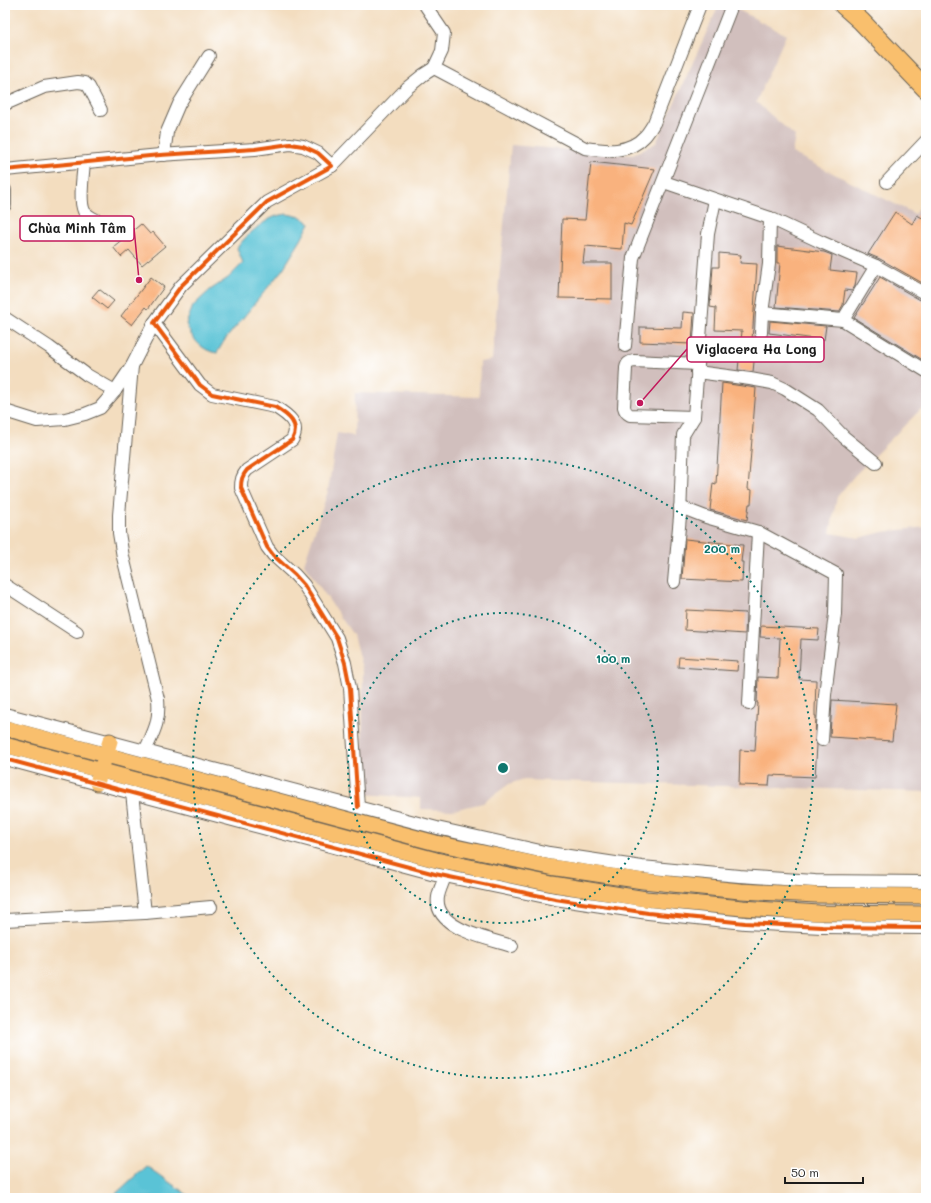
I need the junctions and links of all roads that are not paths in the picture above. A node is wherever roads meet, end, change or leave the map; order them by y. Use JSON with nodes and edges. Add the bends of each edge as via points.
{"nodes":[{"id":1,"x":425,"y":5,"type":"edge"},
{"id":2,"x":700,"y":5,"type":"edge"},
{"id":3,"x":732,"y":5,"type":"edge"},
{"id":4,"x":843,"y":5,"type":"edge"},
{"id":5,"x":209,"y":56,"type":"dead end"},
{"id":6,"x":434,"y":68,"type":"junction"},
{"id":7,"x":926,"y":88,"type":"edge"},
{"id":8,"x":5,"y":104,"type":"edge"},
{"id":9,"x":101,"y":110,"type":"dead end"},
{"id":10,"x":926,"y":141,"type":"edge"},
{"id":11,"x":164,"y":155,"type":"junction"},
{"id":12,"x":84,"y":163,"type":"junction"},
{"id":13,"x":332,"y":166,"type":"junction"},
{"id":14,"x":5,"y":170,"type":"edge"},
{"id":15,"x":664,"y":182,"type":"junction"},
{"id":16,"x":887,"y":182,"type":"dead end"},
{"id":17,"x":5,"y":190,"type":"edge"},
{"id":18,"x":715,"y":200,"type":"junction"},
{"id":19,"x":5,"y":205,"type":"edge"},
{"id":20,"x":770,"y":218,"type":"junction"},
{"id":21,"x":100,"y":222,"type":"dead end"},
{"id":22,"x":876,"y":266,"type":"junction"},
{"id":23,"x":926,"y":294,"type":"edge"},
{"id":24,"x":762,"y":313,"type":"junction"},
{"id":25,"x":5,"y":318,"type":"edge"},
{"id":26,"x":843,"y":320,"type":"junction"},
{"id":27,"x":154,"y":323,"type":"junction"},
{"id":28,"x":761,"y":333,"type":"dead end"},
{"id":29,"x":624,"y":346,"type":"dead end"},
{"id":30,"x":132,"y":366,"type":"junction"},
{"id":31,"x":698,"y":368,"type":"junction"},
{"id":32,"x":926,"y":371,"type":"edge"},
{"id":33,"x":115,"y":390,"type":"junction"},
{"id":34,"x":5,"y":411,"type":"edge"},
{"id":35,"x":694,"y":417,"type":"junction"},
{"id":36,"x":876,"y":463,"type":"dead end"},
{"id":37,"x":680,"y":507,"type":"junction"},
{"id":38,"x":758,"y":532,"type":"junction"},
{"id":39,"x":674,"y":582,"type":"dead end"},
{"id":40,"x":5,"y":585,"type":"edge"},
{"id":41,"x":77,"y":632,"type":"dead end"},
{"id":42,"x":749,"y":704,"type":"dead end"},
{"id":43,"x":5,"y":714,"type":"edge"},
{"id":44,"x":5,"y":728,"type":"edge"},
{"id":45,"x":822,"y":740,"type":"dead end"},
{"id":46,"x":5,"y":745,"type":"edge"},
{"id":47,"x":108,"y":748,"type":"junction"},
{"id":48,"x":145,"y":751,"type":"junction"},
{"id":49,"x":5,"y":759,"type":"edge"},
{"id":50,"x":99,"y":777,"type":"junction"},
{"id":51,"x":132,"y":793,"type":"junction"},
{"id":52,"x":358,"y":807,"type":"junction"},
{"id":53,"x":445,"y":876,"type":"junction"},
{"id":54,"x":926,"y":882,"type":"edge"},
{"id":55,"x":926,"y":896,"type":"edge"},
{"id":56,"x":211,"y":907,"type":"dead end"},
{"id":57,"x":145,"y":913,"type":"junction"},
{"id":58,"x":926,"y":914,"type":"edge"},
{"id":59,"x":5,"y":920,"type":"edge"},
{"id":60,"x":926,"y":928,"type":"edge"},
{"id":61,"x":512,"y":946,"type":"dead end"}],
"edges":[{"from":1,"to":6,"type":"street","via":[[444,33],[442,51]]},
{"from":2,"to":6,"type":"street","via":[[654,123],[644,137],[632,146],[619,150],[585,148]]},
{"from":3,"to":15,"type":"street"},
{"from":4,"to":7,"type":"highway"},
{"from":5,"to":11,"type":"street","via":[[179,104],[167,132]]},
{"from":6,"to":13,"type":"street","via":[[407,88]]},
{"from":8,"to":9,"type":"street","via":[[44,87],[78,82],[89,87]]},
{"from":10,"to":16,"type":"street"},
{"from":11,"to":12,"type":"street"},
{"from":11,"to":13,"type":"street","via":[[290,144],[303,146],[318,153]]},
{"from":12,"to":14,"type":"street"},
{"from":12,"to":21,"type":"street","via":[[82,203],[88,215]]},
{"from":13,"to":27,"type":"street","via":[[267,202],[181,286]]},
{"from":15,"to":18,"type":"street"},
{"from":15,"to":29,"type":"street","via":[[634,258]]},
{"from":17,"to":19,"type":"street"},
{"from":18,"to":20,"type":"street"},
{"from":18,"to":31,"type":"street","via":[[708,234]]},
{"from":20,"to":22,"type":"street"},
{"from":20,"to":24,"type":"street","via":[[769,264]]},
{"from":22,"to":23,"type":"street"},
{"from":22,"to":26,"type":"street"},
{"from":24,"to":26,"type":"street"},
{"from":24,"to":28,"type":"street"},
{"from":25,"to":33,"type":"street","via":[[87,375]]},
{"from":26,"to":32,"type":"street"},
{"from":27,"to":30,"type":"street"},
{"from":27,"to":52,"type":"street","via":[[205,390],[212,394],[274,407],[284,412],[295,426],[292,440],[242,475],[241,488],[267,547],[304,585],[337,638],[350,688]]},
{"from":30,"to":33,"type":"street"},
{"from":30,"to":48,"type":"street","via":[[119,533],[158,699],[157,725]]},
{"from":31,"to":35,"type":"street"},
{"from":31,"to":35,"type":"street","via":[[634,361],[627,363],[626,368],[624,407],[627,413]]},
{"from":31,"to":36,"type":"street","via":[[772,383],[785,389],[818,410],[844,437]]},
{"from":33,"to":34,"type":"street","via":[[100,408],[65,419],[37,421]]},
{"from":35,"to":37,"type":"street","via":[[683,435]]},
{"from":37,"to":38,"type":"street"},
{"from":37,"to":39,"type":"street"},
{"from":38,"to":42,"type":"street"},
{"from":38,"to":45,"type":"street","via":[[836,574],[835,614]]},
{"from":40,"to":41,"type":"street"},
{"from":43,"to":47,"type":"street"},
{"from":44,"to":47,"type":"main road"},
{"from":46,"to":50,"type":"main road"},
{"from":47,"to":48,"type":"street"},
{"from":47,"to":50,"type":"main road"},
{"from":47,"to":55,"type":"main road","via":[[436,843],[550,867],[643,881],[740,891]]},
{"from":48,"to":52,"type":"street"},
{"from":49,"to":50,"type":"street"},
{"from":50,"to":51,"type":"street"},
{"from":50,"to":58,"type":"main road","via":[[436,860],[552,884],[646,899],[743,908]]},
{"from":51,"to":53,"type":"street"},
{"from":51,"to":57,"type":"street"},
{"from":52,"to":54,"type":"street","via":[[437,828],[549,852],[642,867],[815,881]]},
{"from":53,"to":60,"type":"street","via":[[555,899],[648,914],[822,928]]},
{"from":53,"to":61,"type":"street","via":[[438,903],[447,921],[474,934]]},
{"from":56,"to":57,"type":"street"},
{"from":57,"to":59,"type":"street"}]}
